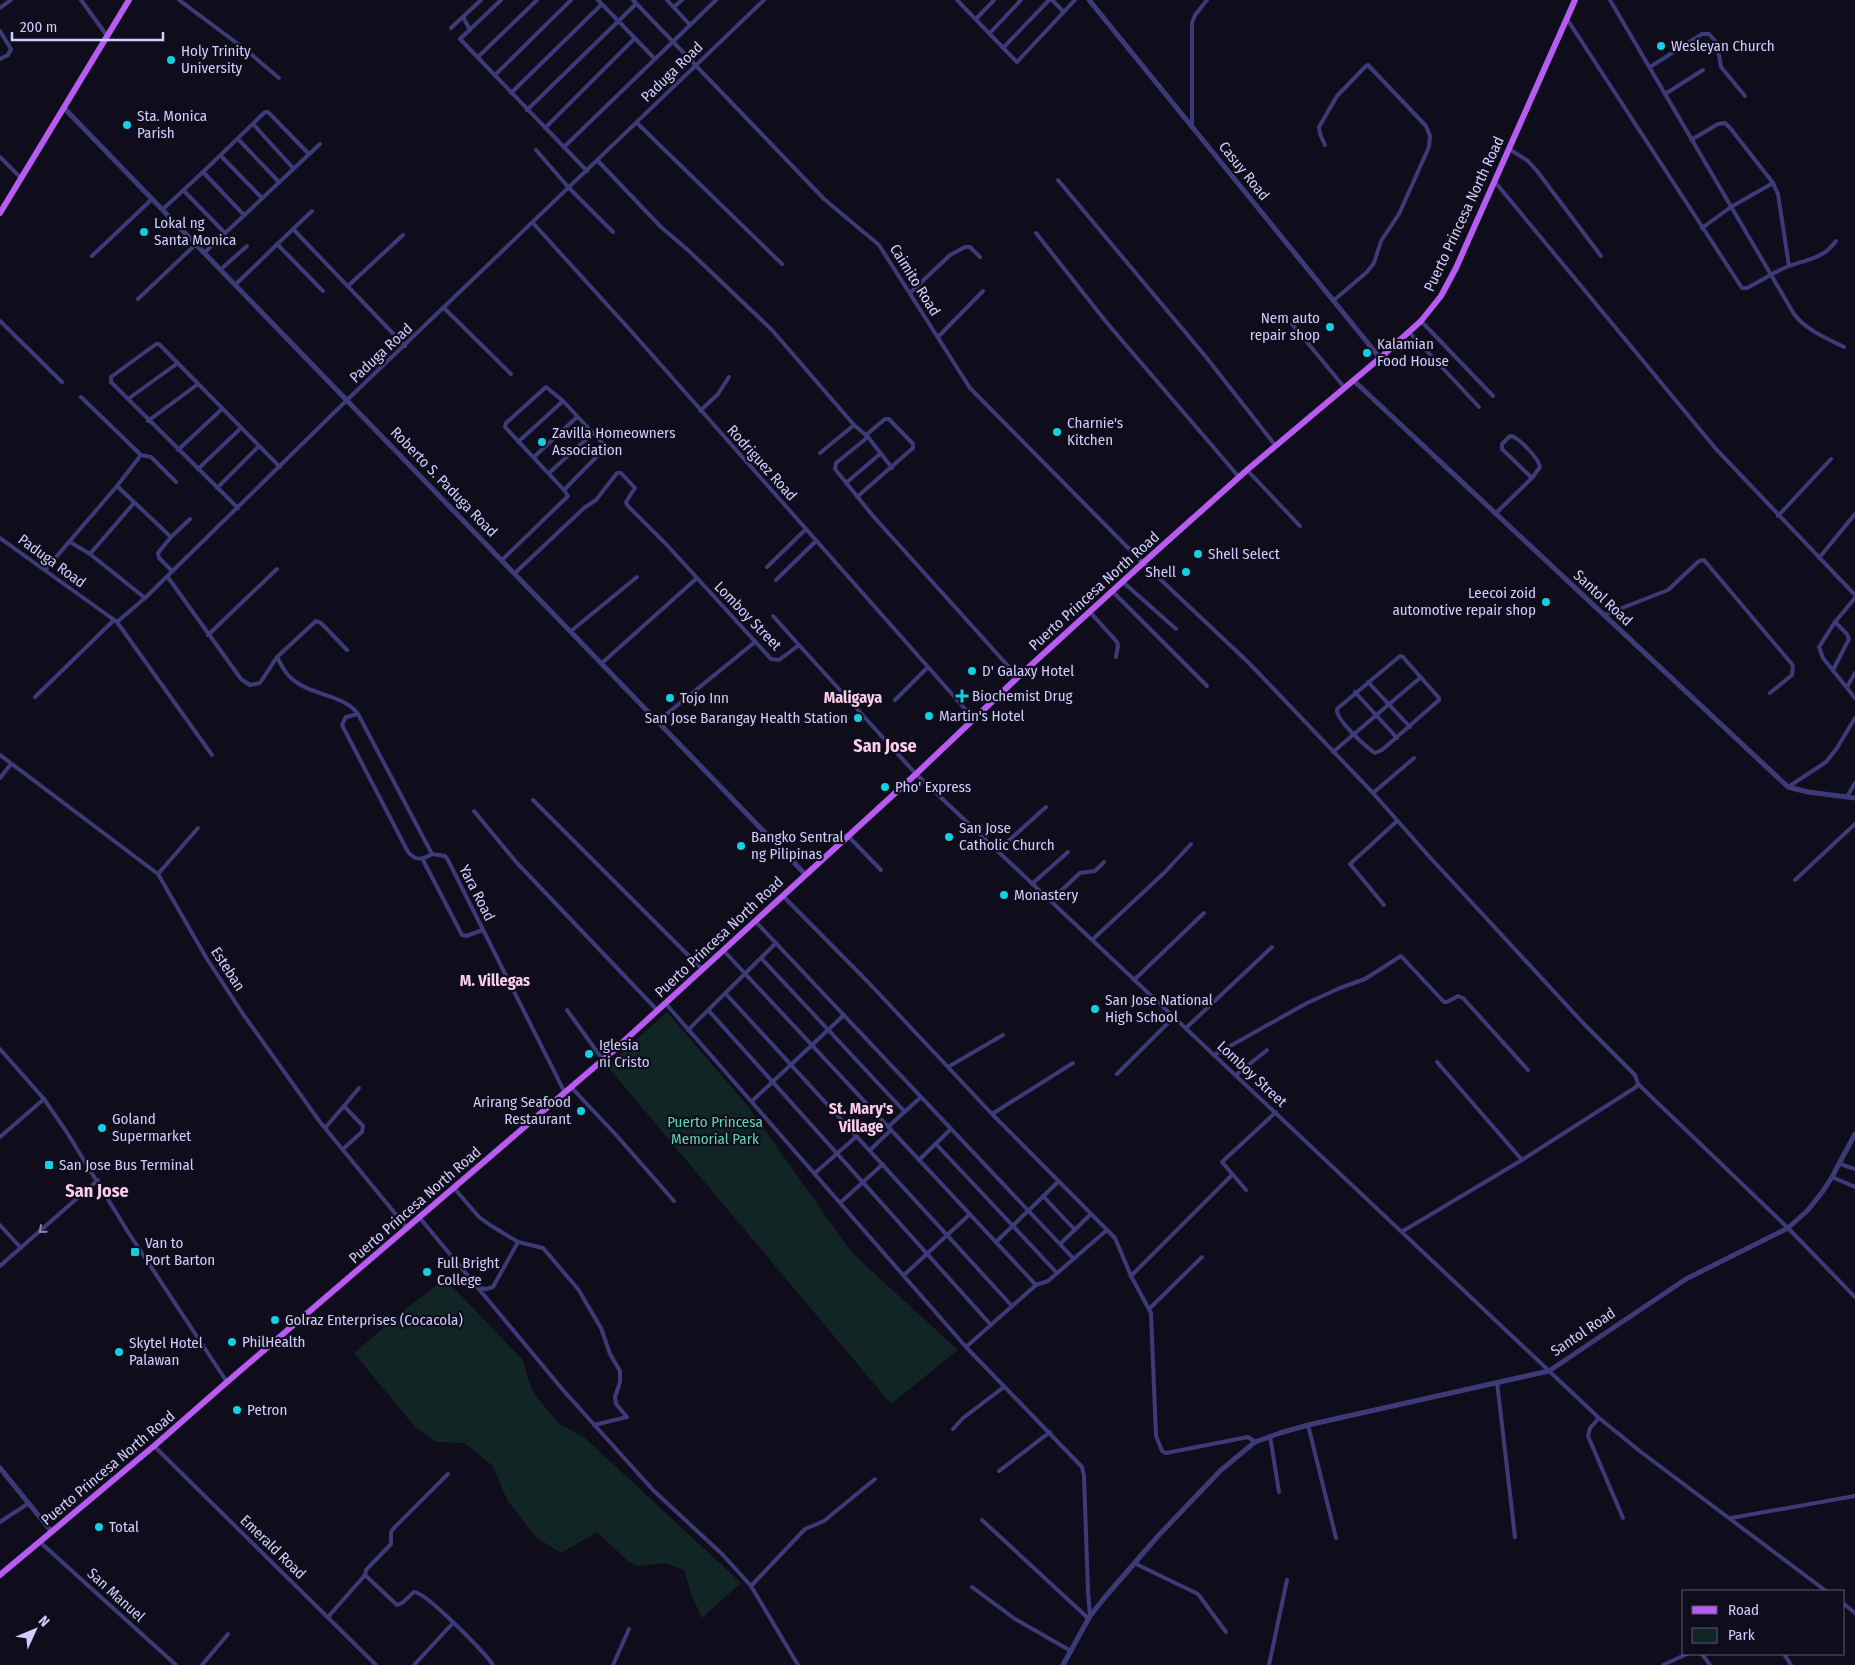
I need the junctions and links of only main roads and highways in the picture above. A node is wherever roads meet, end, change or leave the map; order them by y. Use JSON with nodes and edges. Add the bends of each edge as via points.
{"nodes":[{"id":1,"x":130,"y":0,"type":"edge"},
{"id":2,"x":1575,"y":0,"type":"edge"},
{"id":3,"x":0,"y":213,"type":"edge"},
{"id":4,"x":0,"y":1575,"type":"edge"}],
"edges":[{"from":1,"to":3,"type":"main road"},
{"from":2,"to":4,"type":"main road","name":"Puerto Princesa North Road","via":[[1449,282],[1421,321],[1246,470],[1112,591],[603,1060]]}]}
